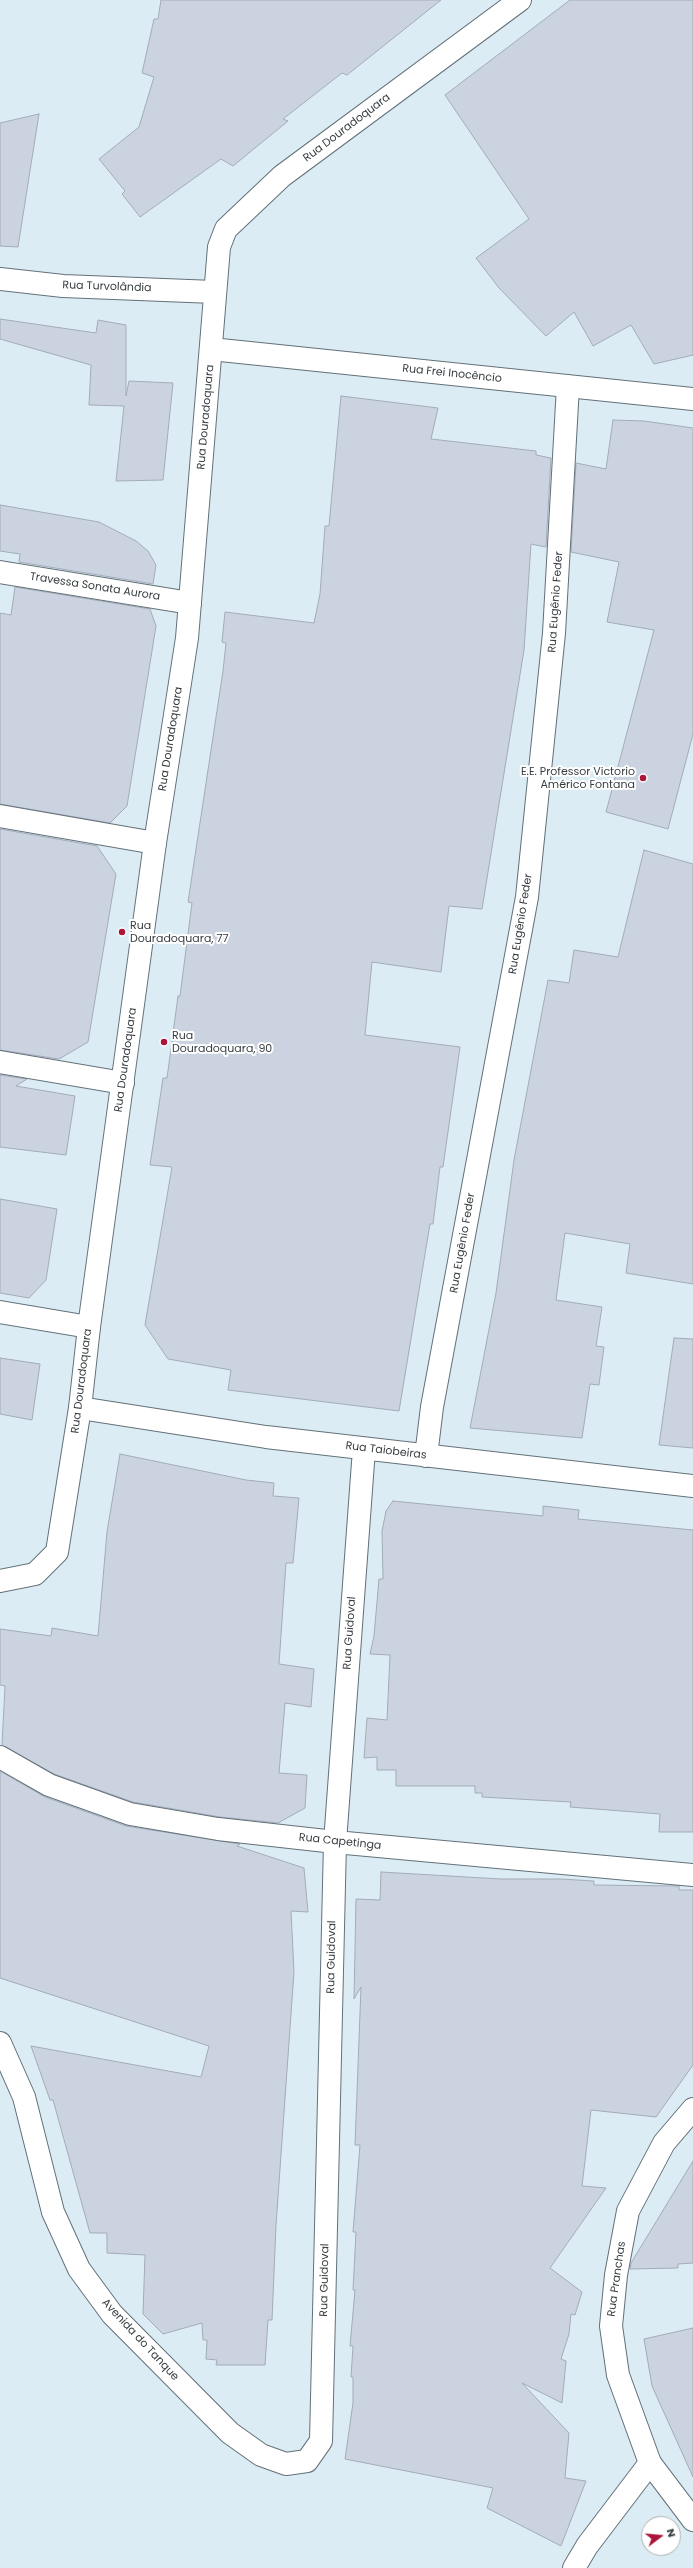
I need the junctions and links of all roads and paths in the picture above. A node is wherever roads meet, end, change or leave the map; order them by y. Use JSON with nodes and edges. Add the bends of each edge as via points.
{"nodes":[{"id":1,"x":520,"y":0,"type":"edge"},
{"id":2,"x":0,"y":279,"type":"edge"},
{"id":3,"x":214,"y":292,"type":"junction"},
{"id":4,"x":211,"y":349,"type":"junction"},
{"id":5,"x":568,"y":386,"type":"junction"},
{"id":6,"x":693,"y":399,"type":"edge"},
{"id":7,"x":0,"y":572,"type":"edge"},
{"id":8,"x":190,"y":603,"type":"junction"},
{"id":9,"x":0,"y":816,"type":"edge"},
{"id":10,"x":155,"y":843,"type":"junction"},
{"id":11,"x":0,"y":1062,"type":"edge"},
{"id":12,"x":123,"y":1083,"type":"junction"},
{"id":13,"x":0,"y":1312,"type":"edge"},
{"id":14,"x":89,"y":1327,"type":"junction"},
{"id":15,"x":80,"y":1408,"type":"junction"},
{"id":16,"x":364,"y":1449,"type":"junction"},
{"id":17,"x":426,"y":1456,"type":"junction"},
{"id":18,"x":693,"y":1486,"type":"edge"},
{"id":19,"x":0,"y":1581,"type":"edge"},
{"id":20,"x":0,"y":1757,"type":"edge"},
{"id":21,"x":335,"y":1842,"type":"junction"},
{"id":22,"x":693,"y":1876,"type":"edge"},
{"id":23,"x":0,"y":2043,"type":"edge"},
{"id":24,"x":693,"y":2109,"type":"edge"},
{"id":25,"x":307,"y":2461,"type":"joint"},
{"id":26,"x":650,"y":2463,"type":"junction"},
{"id":27,"x":693,"y":2520,"type":"edge"},
{"id":28,"x":574,"y":2568,"type":"edge"}],
"edges":[{"from":1,"to":3,"type":"street","name":"Rua Douradoquara","via":[[282,176],[244,210],[226,229],[219,247]]},
{"from":2,"to":3,"type":"street","name":"Rua Turvolândia","via":[[63,286]]},
{"from":3,"to":4,"type":"street","name":"Rua Douradoquara"},
{"from":4,"to":5,"type":"street","name":"Rua Frei Inocêncio"},
{"from":4,"to":8,"type":"street","name":"Rua Douradoquara"},
{"from":5,"to":6,"type":"street","name":"Rua Frei Inocêncio"},
{"from":5,"to":17,"type":"street","name":"Rua Eugênio Feder","via":[[554,633],[527,897],[432,1407]]},
{"from":7,"to":8,"type":"street","name":"Travessa Sonata Aurora"},
{"from":8,"to":10,"type":"street","name":"Rua Douradoquara","via":[[187,638]]},
{"from":9,"to":10,"type":"street"},
{"from":10,"to":12,"type":"street","name":"Rua Douradoquara"},
{"from":11,"to":12,"type":"street"},
{"from":12,"to":14,"type":"street","name":"Rua Douradoquara"},
{"from":13,"to":14,"type":"street"},
{"from":14,"to":15,"type":"street","name":"Rua Douradoquara"},
{"from":15,"to":16,"type":"street","name":"Rua Taiobeiras","via":[[266,1437]]},
{"from":15,"to":19,"type":"street","name":"Rua Douradoquara","via":[[57,1552],[35,1574]]},
{"from":16,"to":17,"type":"street","name":"Rua Taiobeiras"},
{"from":16,"to":21,"type":"street","name":"Rua Guidoval"},
{"from":17,"to":18,"type":"street","name":"Rua Taiobeiras"},
{"from":20,"to":21,"type":"street","name":"Rua Capetinga","via":[[49,1785],[130,1814],[218,1829]]},
{"from":21,"to":22,"type":"street","name":"Rua Capetinga"},
{"from":21,"to":25,"type":"street","name":"Rua Guidoval","via":[[321,2441]]},
{"from":23,"to":25,"type":"street","name":"Avenida do Tanque","via":[[24,2097],[53,2212],[79,2269],[112,2314],[230,2433],[261,2455],[286,2464]]},
{"from":24,"to":26,"type":"street","name":"Rua Pranchas","via":[[664,2144],[628,2210],[616,2275],[611,2326],[618,2375]]},
{"from":26,"to":27,"type":"street","name":"Rua Pranchas"},
{"from":26,"to":28,"type":"street","via":[[587,2546]]}]}
